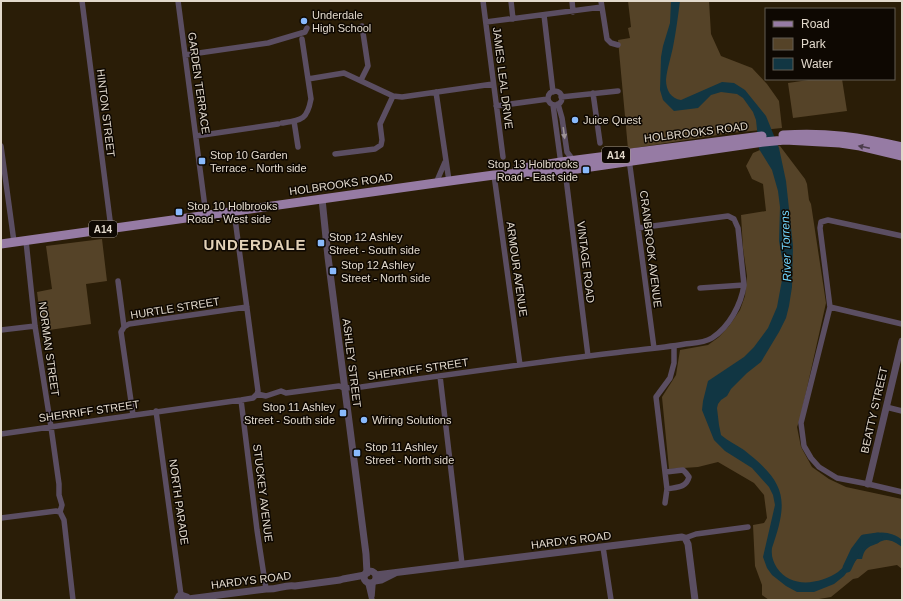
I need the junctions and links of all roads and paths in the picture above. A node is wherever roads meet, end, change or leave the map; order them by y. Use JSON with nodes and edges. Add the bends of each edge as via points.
{"nodes":[{"id":1,"x":82,"y":1,"type":"edge"},
{"id":2,"x":178,"y":1,"type":"edge"},
{"id":3,"x":483,"y":1,"type":"edge"},
{"id":4,"x":511,"y":1,"type":"edge"},
{"id":5,"x":572,"y":1,"type":"edge"},
{"id":6,"x":602,"y":4,"type":"edge"},
{"id":7,"x":573,"y":12,"type":"junction"},
{"id":8,"x":544,"y":15,"type":"junction"},
{"id":9,"x":513,"y":19,"type":"junction"},
{"id":10,"x":486,"y":22,"type":"junction"},
{"id":11,"x":362,"y":26,"type":"dead end"},
{"id":12,"x":307,"y":28,"type":"dead end"},
{"id":13,"x":302,"y":39,"type":"dead end"},
{"id":14,"x":618,"y":45,"type":"dead end"},
{"id":15,"x":185,"y":55,"type":"junction"},
{"id":16,"x":308,"y":79,"type":"junction"},
{"id":17,"x":361,"y":80,"type":"junction"},
{"id":18,"x":493,"y":84,"type":"junction"},
{"id":19,"x":618,"y":91,"type":"dead end"},
{"id":20,"x":436,"y":92,"type":"junction"},
{"id":21,"x":553,"y":92,"type":"junction"},
{"id":22,"x":593,"y":94,"type":"junction"},
{"id":23,"x":393,"y":96,"type":"junction"},
{"id":24,"x":562,"y":97,"type":"junction"},
{"id":25,"x":548,"y":99,"type":"junction"},
{"id":26,"x":556,"y":105,"type":"junction"},
{"id":27,"x":496,"y":106,"type":"junction"},
{"id":28,"x":294,"y":121,"type":"junction"},
{"id":29,"x":196,"y":136,"type":"junction"},
{"id":30,"x":787,"y":137,"type":"junction"},
{"id":31,"x":600,"y":143,"type":"dead end"},
{"id":32,"x":1,"y":146,"type":"edge"},
{"id":33,"x":902,"y":147,"type":"edge"},
{"id":34,"x":298,"y":148,"type":"dead end"},
{"id":35,"x":335,"y":154,"type":"dead end"},
{"id":36,"x":902,"y":156,"type":"edge"},
{"id":37,"x":503,"y":157,"type":"dead end"},
{"id":38,"x":629,"y":157,"type":"junction"},
{"id":39,"x":446,"y":160,"type":"junction"},
{"id":40,"x":573,"y":160,"type":"junction"},
{"id":41,"x":562,"y":167,"type":"junction"},
{"id":42,"x":494,"y":175,"type":"junction"},
{"id":43,"x":453,"y":181,"type":"junction"},
{"id":44,"x":436,"y":183,"type":"junction"},
{"id":45,"x":322,"y":199,"type":"junction"},
{"id":46,"x":234,"y":211,"type":"junction"},
{"id":47,"x":206,"y":215,"type":"junction"},
{"id":48,"x":111,"y":228,"type":"junction"},
{"id":49,"x":638,"y":228,"type":"junction"},
{"id":50,"x":902,"y":236,"type":"edge"},
{"id":51,"x":26,"y":241,"type":"junction"},
{"id":52,"x":14,"y":242,"type":"junction"},
{"id":53,"x":1,"y":244,"type":"edge"},
{"id":54,"x":118,"y":281,"type":"dead end"},
{"id":55,"x":744,"y":285,"type":"junction"},
{"id":56,"x":700,"y":288,"type":"dead end"},
{"id":57,"x":247,"y":307,"type":"junction"},
{"id":58,"x":830,"y":307,"type":"junction"},
{"id":59,"x":902,"y":324,"type":"edge"},
{"id":60,"x":35,"y":326,"type":"junction"},
{"id":61,"x":124,"y":327,"type":"junction"},
{"id":62,"x":1,"y":330,"type":"edge"},
{"id":63,"x":902,"y":341,"type":"edge"},
{"id":64,"x":674,"y":346,"type":"junction"},
{"id":65,"x":654,"y":348,"type":"junction"},
{"id":66,"x":588,"y":356,"type":"junction"},
{"id":67,"x":520,"y":365,"type":"junction"},
{"id":68,"x":440,"y":376,"type":"junction"},
{"id":69,"x":344,"y":388,"type":"junction"},
{"id":70,"x":257,"y":394,"type":"junction"},
{"id":71,"x":241,"y":400,"type":"junction"},
{"id":72,"x":886,"y":407,"type":"junction"},
{"id":73,"x":156,"y":411,"type":"junction"},
{"id":74,"x":902,"y":411,"type":"edge"},
{"id":75,"x":133,"y":415,"type":"junction"},
{"id":76,"x":51,"y":427,"type":"junction"},
{"id":77,"x":1,"y":434,"type":"edge"},
{"id":78,"x":666,"y":472,"type":"junction"},
{"id":79,"x":868,"y":484,"type":"junction"},
{"id":80,"x":668,"y":489,"type":"junction"},
{"id":81,"x":902,"y":492,"type":"edge"},
{"id":82,"x":665,"y":503,"type":"dead end"},
{"id":83,"x":60,"y":512,"type":"junction"},
{"id":84,"x":1,"y":518,"type":"edge"},
{"id":85,"x":748,"y":527,"type":"dead end"},
{"id":86,"x":685,"y":538,"type":"junction"},
{"id":87,"x":604,"y":547,"type":"junction"},
{"id":88,"x":462,"y":564,"type":"junction"},
{"id":89,"x":370,"y":578,"type":"junction"},
{"id":90,"x":266,"y":589,"type":"junction"},
{"id":91,"x":179,"y":598,"type":"edge"},
{"id":92,"x":372,"y":598,"type":"edge"},
{"id":93,"x":74,"y":600,"type":"edge"},
{"id":94,"x":188,"y":600,"type":"edge"},
{"id":95,"x":611,"y":600,"type":"edge"},
{"id":96,"x":695,"y":600,"type":"edge"}],
"edges":[{"from":1,"to":48,"type":"street","name":"HINTON STREET"},
{"from":2,"to":15,"type":"street","name":"GARDEN TERRACE"},
{"from":3,"to":10,"type":"street","name":"JAMES LEAL DRIVE"},
{"from":4,"to":9,"type":"street"},
{"from":5,"to":7,"type":"street"},
{"from":6,"to":7,"type":"street"},
{"from":6,"to":14,"type":"street","via":[[607,39]]},
{"from":7,"to":8,"type":"street"},
{"from":8,"to":9,"type":"street"},
{"from":8,"to":21,"type":"street"},
{"from":9,"to":10,"type":"street"},
{"from":10,"to":18,"type":"street","name":"JAMES LEAL DRIVE"},
{"from":11,"to":17,"type":"street","via":[[368,66]]},
{"from":12,"to":15,"type":"street","via":[[305,32],[268,43]]},
{"from":13,"to":16,"type":"street"},
{"from":15,"to":29,"type":"street","name":"GARDEN TERRACE"},
{"from":16,"to":17,"type":"street","via":[[344,74]]},
{"from":16,"to":28,"type":"street","via":[[311,99],[306,116]]},
{"from":17,"to":23,"type":"street"},
{"from":18,"to":20,"type":"street"},
{"from":18,"to":27,"type":"street","name":"JAMES LEAL DRIVE"},
{"from":19,"to":22,"type":"street"},
{"from":20,"to":23,"type":"street"},
{"from":20,"to":39,"type":"street"},
{"from":21,"to":24,"type":"street","via":[[558,92]]},
{"from":21,"to":25,"type":"street","via":[[549,94]]},
{"from":22,"to":24,"type":"street"},
{"from":22,"to":31,"type":"street"},
{"from":23,"to":35,"type":"street","via":[[380,124],[381,145],[375,149]]},
{"from":24,"to":26,"type":"street"},
{"from":25,"to":26,"type":"street"},
{"from":25,"to":27,"type":"street"},
{"from":26,"to":40,"type":"street","one_way":true,"via":[[562,118],[567,152]]},
{"from":26,"to":41,"type":"street","name":"VINTAGE ROAD"},
{"from":27,"to":37,"type":"street","name":"JAMES LEAL DRIVE"},
{"from":28,"to":29,"type":"street"},
{"from":28,"to":34,"type":"street"},
{"from":29,"to":47,"type":"street","name":"GARDEN TERRACE"},
{"from":30,"to":33,"type":"main road","name":"HOLBROOKS ROAD","number":"A14","via":[[811,133],[841,135]]},
{"from":36,"to":30,"type":"main road","name":"HOLBROOKS ROAD","number":"A14","one_way":true,"via":[[846,143]]},
{"from":30,"to":38,"type":"main road","name":"HOLBROOKS ROAD","number":"A14"},
{"from":32,"to":52,"type":"street"},
{"from":38,"to":40,"type":"main road","name":"HOLBROOKS ROAD","number":"A14"},
{"from":38,"to":41,"type":"main road","name":"HOLBROOKS ROAD","number":"A14"},
{"from":38,"to":49,"type":"street","name":"CRANBROOK AVENUE"},
{"from":39,"to":43,"type":"street"},
{"from":39,"to":44,"type":"street"},
{"from":40,"to":41,"type":"main road","name":"HOLBROOKS ROAD","number":"A14"},
{"from":41,"to":42,"type":"main road","name":"HOLBROOKS ROAD","number":"A14"},
{"from":41,"to":66,"type":"street","name":"VINTAGE ROAD"},
{"from":42,"to":43,"type":"main road","name":"HOLBROOKS ROAD","number":"A14"},
{"from":42,"to":67,"type":"street","name":"ARMOUR AVENUE"},
{"from":43,"to":44,"type":"main road","name":"HOLBROOKS ROAD","number":"A14"},
{"from":44,"to":45,"type":"main road","name":"HOLBROOKS ROAD","number":"A14"},
{"from":45,"to":46,"type":"main road","name":"HOLBROOKS ROAD","number":"A14"},
{"from":45,"to":69,"type":"street","name":"ASHLEY STREET"},
{"from":46,"to":47,"type":"main road","name":"HOLBROOKS ROAD","number":"A14"},
{"from":46,"to":57,"type":"street"},
{"from":47,"to":48,"type":"main road","name":"HOLBROOKS ROAD","number":"A14"},
{"from":48,"to":51,"type":"main road","name":"HOLBROOKS ROAD","number":"A14"},
{"from":49,"to":55,"type":"street","name":"SHERRIFF STREET","via":[[728,216],[734,218],[738,228]]},
{"from":49,"to":65,"type":"street","name":"CRANBROOK AVENUE"},
{"from":50,"to":58,"type":"street","via":[[828,220],[821,222]]},
{"from":51,"to":52,"type":"main road","name":"HOLBROOKS ROAD","number":"A14"},
{"from":51,"to":60,"type":"street","name":"NORMAN STREET"},
{"from":52,"to":53,"type":"main road","name":"HOLBROOKS ROAD","number":"A14"},
{"from":54,"to":61,"type":"street"},
{"from":55,"to":56,"type":"street"},
{"from":55,"to":64,"type":"street","name":"SHERRIFF STREET","via":[[739,305],[721,330],[700,342]]},
{"from":57,"to":61,"type":"street","name":"HURTLE STREET","via":[[129,324]]},
{"from":57,"to":70,"type":"street"},
{"from":58,"to":59,"type":"street"},
{"from":58,"to":79,"type":"street","via":[[801,422],[801,433],[804,446],[819,467],[837,478]]},
{"from":60,"to":62,"type":"street"},
{"from":60,"to":76,"type":"street","name":"NORMAN STREET"},
{"from":61,"to":75,"type":"street","name":"HURTLE STREET","via":[[121,332]]},
{"from":63,"to":72,"type":"street","name":"BEATTY STREET"},
{"from":64,"to":65,"type":"street","name":"SHERRIFF STREET"},
{"from":64,"to":78,"type":"street","via":[[674,363],[670,378],[656,397]]},
{"from":65,"to":66,"type":"street","name":"SHERRIFF STREET"},
{"from":66,"to":67,"type":"street","name":"SHERRIFF STREET"},
{"from":67,"to":68,"type":"street","name":"SHERRIFF STREET"},
{"from":68,"to":69,"type":"street","name":"SHERRIFF STREET"},
{"from":68,"to":88,"type":"street"},
{"from":69,"to":70,"type":"street","name":"SHERRIFF STREET","via":[[339,386],[266,396]]},
{"from":69,"to":89,"type":"street","name":"ASHLEY STREET"},
{"from":70,"to":71,"type":"street","name":"SHERRIFF STREET","via":[[253,398]]},
{"from":71,"to":73,"type":"street","name":"SHERRIFF STREET"},
{"from":71,"to":90,"type":"street","name":"STUCKEY AVENUE"},
{"from":72,"to":74,"type":"street"},
{"from":72,"to":79,"type":"street","name":"BEATTY STREET"},
{"from":73,"to":75,"type":"street","name":"SHERRIFF STREET"},
{"from":73,"to":91,"type":"street","name":"NORTH PARADE"},
{"from":75,"to":76,"type":"street","name":"SHERRIFF STREET"},
{"from":76,"to":77,"type":"street","name":"SHERRIFF STREET"},
{"from":76,"to":83,"type":"street","name":"NORMAN STREET","via":[[62,505]]},
{"from":78,"to":80,"type":"street"},
{"from":78,"to":80,"type":"street","via":[[683,470],[689,477],[683,486]]},
{"from":79,"to":81,"type":"street"},
{"from":80,"to":82,"type":"street"},
{"from":83,"to":84,"type":"street"},
{"from":83,"to":93,"type":"street","name":"NORMAN STREET","via":[[64,520]]},
{"from":85,"to":86,"type":"street","name":"HARDYS ROAD","via":[[696,534]]},
{"from":86,"to":87,"type":"street","name":"HARDYS ROAD"},
{"from":86,"to":96,"type":"street","via":[[688,544]]},
{"from":87,"to":88,"type":"street","name":"HARDYS ROAD"},
{"from":87,"to":95,"type":"street"},
{"from":88,"to":89,"type":"street","name":"HARDYS ROAD","via":[[391,572]]},
{"from":89,"to":90,"type":"street","name":"HARDYS ROAD"},
{"from":89,"to":92,"type":"street","name":"ASHLEY STREET"},
{"from":90,"to":94,"type":"street","name":"HARDYS ROAD"},
{"from":91,"to":94,"type":"street","via":[[187,597]]}]}
